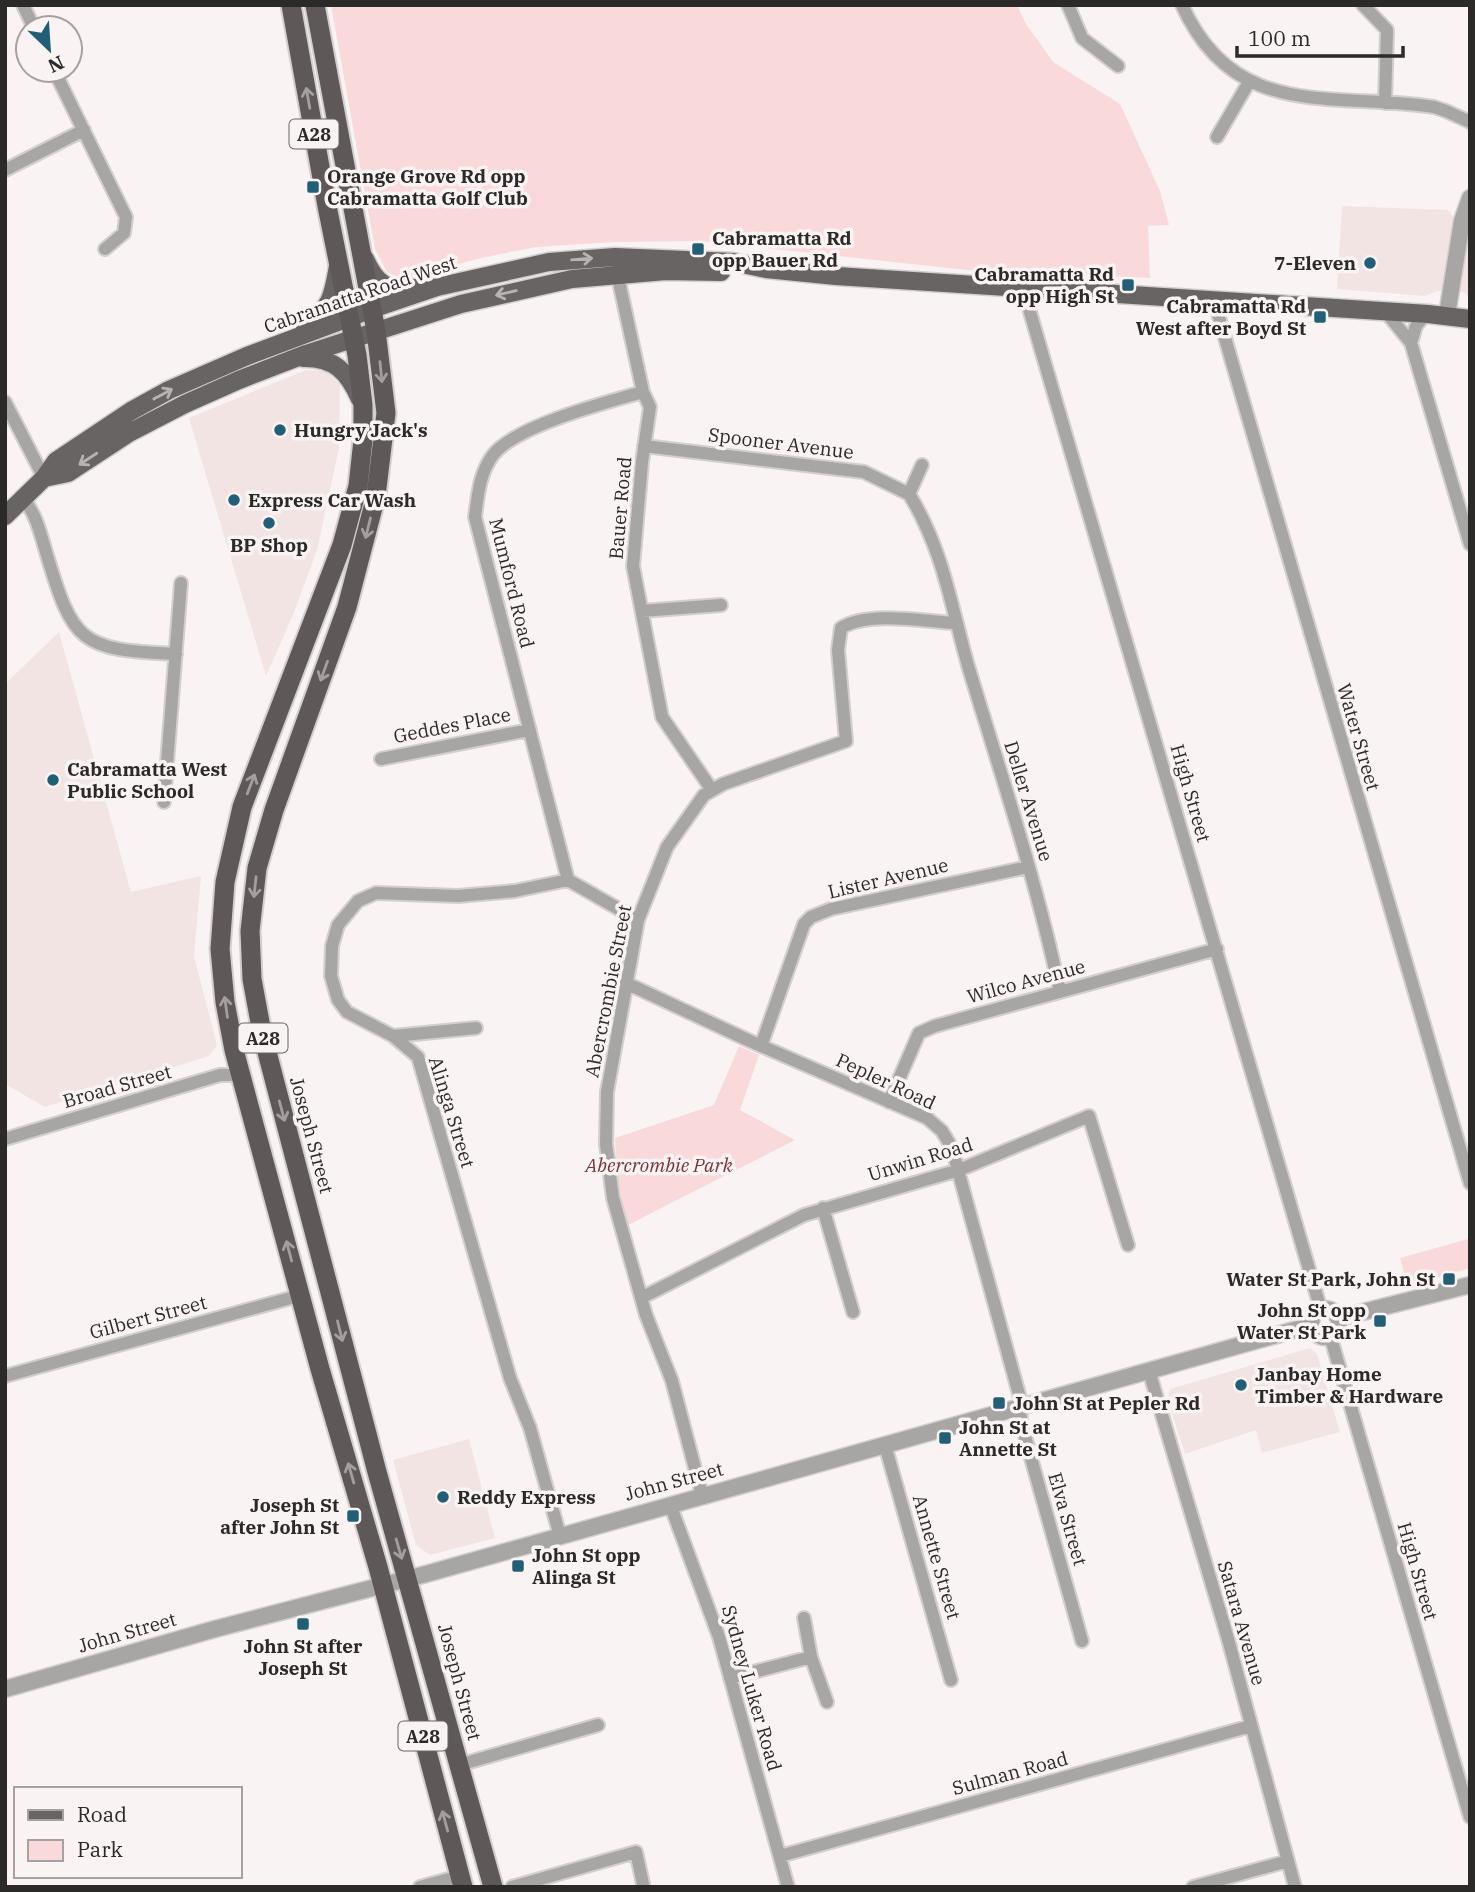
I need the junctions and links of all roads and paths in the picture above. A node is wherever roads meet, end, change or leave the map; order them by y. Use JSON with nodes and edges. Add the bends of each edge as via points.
{"nodes":[{"id":1,"x":291,"y":5,"type":"edge"},
{"id":2,"x":315,"y":5,"type":"edge"},
{"id":3,"x":1068,"y":5,"type":"edge"},
{"id":4,"x":1182,"y":5,"type":"edge"},
{"id":5,"x":1363,"y":5,"type":"edge"},
{"id":6,"x":1118,"y":66,"type":"dead end"},
{"id":7,"x":1249,"y":82,"type":"junction"},
{"id":8,"x":61,"y":84,"type":"edge"},
{"id":9,"x":1385,"y":103,"type":"junction"},
{"id":10,"x":1470,"y":122,"type":"edge"},
{"id":11,"x":84,"y":130,"type":"junction"},
{"id":12,"x":1217,"y":137,"type":"dead end"},
{"id":13,"x":5,"y":170,"type":"edge"},
{"id":14,"x":1470,"y":198,"type":"edge"},
{"id":15,"x":358,"y":243,"type":"junction"},
{"id":16,"x":104,"y":249,"type":"dead end"},
{"id":17,"x":338,"y":262,"type":"junction"},
{"id":18,"x":616,"y":266,"type":"junction"},
{"id":19,"x":437,"y":287,"type":"junction"},
{"id":20,"x":1023,"y":288,"type":"junction"},
{"id":21,"x":1214,"y":300,"type":"junction"},
{"id":22,"x":372,"y":309,"type":"junction"},
{"id":23,"x":1385,"y":311,"type":"junction"},
{"id":24,"x":1426,"y":314,"type":"junction"},
{"id":25,"x":1447,"y":315,"type":"junction"},
{"id":26,"x":349,"y":317,"type":"junction"},
{"id":27,"x":1470,"y":319,"type":"edge"},
{"id":28,"x":376,"y":331,"type":"junction"},
{"id":29,"x":354,"y":338,"type":"junction"},
{"id":30,"x":292,"y":339,"type":"junction"},
{"id":31,"x":1411,"y":343,"type":"junction"},
{"id":32,"x":290,"y":360,"type":"junction"},
{"id":33,"x":643,"y":392,"type":"junction"},
{"id":34,"x":5,"y":402,"type":"edge"},
{"id":35,"x":363,"y":405,"type":"junction"},
{"id":36,"x":644,"y":446,"type":"junction"},
{"id":37,"x":922,"y":465,"type":"dead end"},
{"id":38,"x":44,"y":478,"type":"junction"},
{"id":39,"x":909,"y":494,"type":"junction"},
{"id":40,"x":23,"y":498,"type":"junction"},
{"id":41,"x":5,"y":516,"type":"edge"},
{"id":42,"x":1470,"y":544,"type":"edge"},
{"id":43,"x":181,"y":583,"type":"dead end"},
{"id":44,"x":721,"y":605,"type":"dead end"},
{"id":45,"x":642,"y":611,"type":"junction"},
{"id":46,"x":956,"y":623,"type":"junction"},
{"id":47,"x":176,"y":654,"type":"junction"},
{"id":48,"x":530,"y":730,"type":"junction"},
{"id":49,"x":381,"y":759,"type":"dead end"},
{"id":50,"x":712,"y":790,"type":"junction"},
{"id":51,"x":164,"y":802,"type":"dead end"},
{"id":52,"x":1028,"y":866,"type":"junction"},
{"id":53,"x":568,"y":880,"type":"junction"},
{"id":54,"x":638,"y":920,"type":"junction"},
{"id":55,"x":1217,"y":949,"type":"junction"},
{"id":56,"x":626,"y":983,"type":"junction"},
{"id":57,"x":1060,"y":992,"type":"junction"},
{"id":58,"x":476,"y":1028,"type":"dead end"},
{"id":59,"x":393,"y":1036,"type":"junction"},
{"id":60,"x":761,"y":1046,"type":"junction"},
{"id":61,"x":241,"y":1074,"type":"junction"},
{"id":62,"x":888,"y":1102,"type":"junction"},
{"id":63,"x":5,"y":1139,"type":"edge"},
{"id":64,"x":959,"y":1170,"type":"junction"},
{"id":65,"x":1470,"y":1183,"type":"edge"},
{"id":66,"x":823,"y":1208,"type":"junction"},
{"id":67,"x":1128,"y":1245,"type":"dead end"},
{"id":68,"x":1470,"y":1285,"type":"edge"},
{"id":69,"x":302,"y":1295,"type":"junction"},
{"id":70,"x":641,"y":1298,"type":"junction"},
{"id":71,"x":1321,"y":1310,"type":"junction"},
{"id":72,"x":853,"y":1312,"type":"dead end"},
{"id":73,"x":1339,"y":1318,"type":"junction"},
{"id":74,"x":1312,"y":1325,"type":"junction"},
{"id":75,"x":1330,"y":1335,"type":"junction"},
{"id":76,"x":1149,"y":1371,"type":"junction"},
{"id":77,"x":5,"y":1376,"type":"edge"},
{"id":78,"x":1021,"y":1408,"type":"junction"},
{"id":79,"x":885,"y":1445,"type":"junction"},
{"id":80,"x":702,"y":1495,"type":"junction"},
{"id":81,"x":670,"y":1504,"type":"junction"},
{"id":82,"x":560,"y":1536,"type":"junction"},
{"id":83,"x":408,"y":1579,"type":"junction"},
{"id":84,"x":383,"y":1586,"type":"junction"},
{"id":85,"x":804,"y":1618,"type":"dead end"},
{"id":86,"x":1082,"y":1641,"type":"dead end"},
{"id":87,"x":811,"y":1657,"type":"junction"},
{"id":88,"x":730,"y":1678,"type":"junction"},
{"id":89,"x":951,"y":1680,"type":"dead end"},
{"id":90,"x":5,"y":1689,"type":"edge"},
{"id":91,"x":827,"y":1702,"type":"dead end"},
{"id":92,"x":598,"y":1725,"type":"dead end"},
{"id":93,"x":1251,"y":1726,"type":"junction"},
{"id":94,"x":459,"y":1765,"type":"junction"},
{"id":95,"x":1470,"y":1817,"type":"edge"},
{"id":96,"x":780,"y":1857,"type":"junction"},
{"id":97,"x":1288,"y":1861,"type":"junction"},
{"id":98,"x":462,"y":1881,"type":"edge"},
{"id":99,"x":643,"y":1884,"type":"dead end"},
{"id":100,"x":420,"y":1887,"type":"edge"},
{"id":101,"x":494,"y":1887,"type":"edge"},
{"id":102,"x":512,"y":1887,"type":"edge"},
{"id":103,"x":788,"y":1887,"type":"edge"},
{"id":104,"x":1193,"y":1887,"type":"edge"},
{"id":105,"x":1295,"y":1887,"type":"edge"}],
"edges":[{"from":17,"to":1,"type":"highway","number":"A28","one_way":true},
{"from":2,"to":15,"type":"highway","number":"A28"},
{"from":3,"to":6,"type":"street","via":[[1082,38]]},
{"from":4,"to":7,"type":"street","via":[[1210,48]]},
{"from":5,"to":9,"type":"street","via":[[1387,30]]},
{"from":7,"to":9,"type":"street","via":[[1292,96]]},
{"from":7,"to":12,"type":"street"},
{"from":8,"to":11,"type":"street"},
{"from":9,"to":10,"type":"street","via":[[1433,107]]},
{"from":11,"to":13,"type":"street"},
{"from":11,"to":16,"type":"street","via":[[126,217],[124,233]]},
{"from":14,"to":25,"type":"street"},
{"from":15,"to":19,"type":"main road","via":[[383,285]]},
{"from":15,"to":22,"type":"highway","number":"A28"},
{"from":17,"to":26,"type":"highway","number":"A28"},
{"from":17,"to":30,"type":"main road","via":[[326,309]]},
{"from":19,"to":18,"type":"main road","name":"Cabramatta Road West","one_way":true,"via":[[549,262]]},
{"from":18,"to":20,"type":"main road","name":"Cabramatta Road West","via":[[666,271],[766,270]]},
{"from":18,"to":28,"type":"main road","name":"Cabramatta Road West","one_way":true,"via":[[461,304]]},
{"from":18,"to":33,"type":"street","name":"Bauer Road"},
{"from":19,"to":22,"type":"main road","name":"Cabramatta Road West"},
{"from":20,"to":21,"type":"main road","name":"Cabramatta Road West"},
{"from":20,"to":55,"type":"street","name":"High Street"},
{"from":21,"to":23,"type":"main road","name":"Cabramatta Road West"},
{"from":21,"to":65,"type":"street","name":"Water Street"},
{"from":22,"to":26,"type":"main road","name":"Cabramatta Road West"},
{"from":22,"to":28,"type":"highway","name":"Joseph Street","number":"A28"},
{"from":23,"to":24,"type":"main road","name":"Cabramatta Road West"},
{"from":23,"to":31,"type":"street"},
{"from":24,"to":25,"type":"main road","name":"Cabramatta Road West"},
{"from":24,"to":31,"type":"street"},
{"from":25,"to":27,"type":"main road","name":"Cabramatta Road West"},
{"from":26,"to":29,"type":"highway","number":"A28"},
{"from":26,"to":30,"type":"main road","name":"Cabramatta Road West"},
{"from":28,"to":29,"type":"main road","name":"Cabramatta Road West"},
{"from":28,"to":83,"type":"highway","name":"Joseph Street","number":"A28","one_way":true,"via":[[386,413],[376,496],[347,607],[257,867],[250,931],[252,979],[262,1032]]},
{"from":29,"to":32,"type":"main road","name":"Cabramatta Road West"},
{"from":29,"to":35,"type":"highway","number":"A28"},
{"from":38,"to":30,"type":"main road","name":"Cabramatta Road West","one_way":true,"via":[[56,461],[131,411],[207,373]]},
{"from":31,"to":42,"type":"street"},
{"from":32,"to":35,"type":"main road","via":[[333,362],[349,378]]},
{"from":32,"to":38,"type":"main road","name":"Cabramatta Road West","one_way":true,"via":[[185,404],[68,472]]},
{"from":33,"to":36,"type":"street","name":"Bauer Road","via":[[650,407]]},
{"from":33,"to":48,"type":"street","name":"Mumford Road","via":[[577,410],[513,439],[494,454],[480,479],[475,517]]},
{"from":34,"to":38,"type":"street"},
{"from":61,"to":35,"type":"highway","number":"A28","one_way":true,"via":[[229,1028],[220,949],[225,882],[242,807],[342,545],[358,486]]},
{"from":36,"to":39,"type":"street","name":"Spooner Avenue","via":[[864,472]]},
{"from":36,"to":45,"type":"street","name":"Bauer Road","via":[[633,566]]},
{"from":37,"to":39,"type":"street"},
{"from":38,"to":40,"type":"main road","name":"Cabramatta Road West"},
{"from":39,"to":46,"type":"street","via":[[944,569]]},
{"from":40,"to":41,"type":"main road","name":"Cabramatta Road West"},
{"from":40,"to":47,"type":"street","via":[[34,512],[56,588],[74,627],[104,646]]},
{"from":43,"to":47,"type":"street"},
{"from":44,"to":45,"type":"street"},
{"from":45,"to":50,"type":"street","name":"Bauer Road","via":[[662,717]]},
{"from":46,"to":50,"type":"street","name":"Abercrombie Street","via":[[875,619],[853,620],[841,628],[838,650],[846,741]]},
{"from":46,"to":52,"type":"street","name":"Deller Avenue"},
{"from":47,"to":51,"type":"street"},
{"from":48,"to":49,"type":"street","name":"Geddes Place"},
{"from":48,"to":53,"type":"street","name":"Mumford Road"},
{"from":50,"to":54,"type":"street","name":"Abercrombie Street","via":[[667,846]]},
{"from":52,"to":57,"type":"street","name":"Deller Avenue"},
{"from":52,"to":60,"type":"street","name":"Lister Avenue","via":[[811,917],[804,924]]},
{"from":53,"to":54,"type":"street"},
{"from":53,"to":59,"type":"street","name":"Alinga Street","via":[[458,896],[376,893],[358,901],[338,925],[331,976],[347,1012]]},
{"from":54,"to":56,"type":"street","name":"Abercrombie Street"},
{"from":55,"to":57,"type":"street","name":"Wilco Avenue"},
{"from":55,"to":71,"type":"street","name":"High Street"},
{"from":56,"to":60,"type":"street","name":"Pepler Road"},
{"from":56,"to":70,"type":"street","name":"Abercrombie Street","via":[[607,1092],[606,1144],[613,1198]]},
{"from":57,"to":62,"type":"street","name":"Wilco Avenue","via":[[919,1032]]},
{"from":58,"to":59,"type":"street"},
{"from":59,"to":82,"type":"street","name":"Alinga Street","via":[[418,1057]]},
{"from":60,"to":62,"type":"street","name":"Pepler Road"},
{"from":61,"to":63,"type":"street","name":"Broad Street","via":[[220,1075]]},
{"from":69,"to":61,"type":"highway","number":"A28","one_way":true},
{"from":62,"to":64,"type":"street","name":"Pepler Road","via":[[927,1118],[942,1131]]},
{"from":64,"to":66,"type":"street","name":"Unwin Road"},
{"from":64,"to":67,"type":"street","name":"Unwin Road","via":[[1090,1116]]},
{"from":64,"to":78,"type":"street","name":"Pepler Road"},
{"from":66,"to":70,"type":"street","name":"Unwin Road"},
{"from":66,"to":72,"type":"street"},
{"from":68,"to":73,"type":"street"},
{"from":69,"to":77,"type":"street","name":"Gilbert Street"},
{"from":84,"to":69,"type":"highway","number":"A28","one_way":true},
{"from":70,"to":80,"type":"street","name":"Abercrombie Street","via":[[666,1363]]},
{"from":71,"to":73,"type":"street","via":[[1333,1311]]},
{"from":71,"to":74,"type":"street"},
{"from":73,"to":75,"type":"street","via":[[1338,1328]]},
{"from":74,"to":75,"type":"street","via":[[1320,1335]]},
{"from":74,"to":76,"type":"street","name":"John Street"},
{"from":75,"to":95,"type":"street","name":"High Street"},
{"from":76,"to":78,"type":"street","name":"John Street"},
{"from":76,"to":93,"type":"street","name":"Satara Avenue"},
{"from":78,"to":79,"type":"street","name":"John Street"},
{"from":78,"to":86,"type":"street","name":"Elva Street","via":[[1021,1423]]},
{"from":79,"to":80,"type":"street","name":"John Street"},
{"from":79,"to":89,"type":"street","name":"Annette Street"},
{"from":80,"to":81,"type":"street","name":"John Street"},
{"from":81,"to":82,"type":"street","name":"John Street"},
{"from":81,"to":88,"type":"street","name":"Sydney Luker Road"},
{"from":82,"to":83,"type":"street","name":"John Street"},
{"from":83,"to":84,"type":"street","name":"John Street"},
{"from":83,"to":94,"type":"highway","name":"Joseph Street","number":"A28"},
{"from":84,"to":90,"type":"street","name":"John Street"},
{"from":98,"to":84,"type":"highway","number":"A28","one_way":true},
{"from":85,"to":87,"type":"street"},
{"from":87,"to":88,"type":"street"},
{"from":87,"to":91,"type":"street"},
{"from":88,"to":96,"type":"street","name":"Sydney Luker Road"},
{"from":92,"to":94,"type":"street"},
{"from":93,"to":96,"type":"street","name":"Sulman Road"},
{"from":93,"to":97,"type":"street","name":"Satara Avenue"},
{"from":94,"to":101,"type":"highway","name":"Joseph Street","number":"A28"},
{"from":96,"to":103,"type":"street","name":"Sydney Luker Road"},
{"from":97,"to":104,"type":"street"},
{"from":97,"to":105,"type":"street","name":"Satara Avenue"},
{"from":98,"to":100,"type":"street"},
{"from":99,"to":102,"type":"street","via":[[636,1852]]}]}
